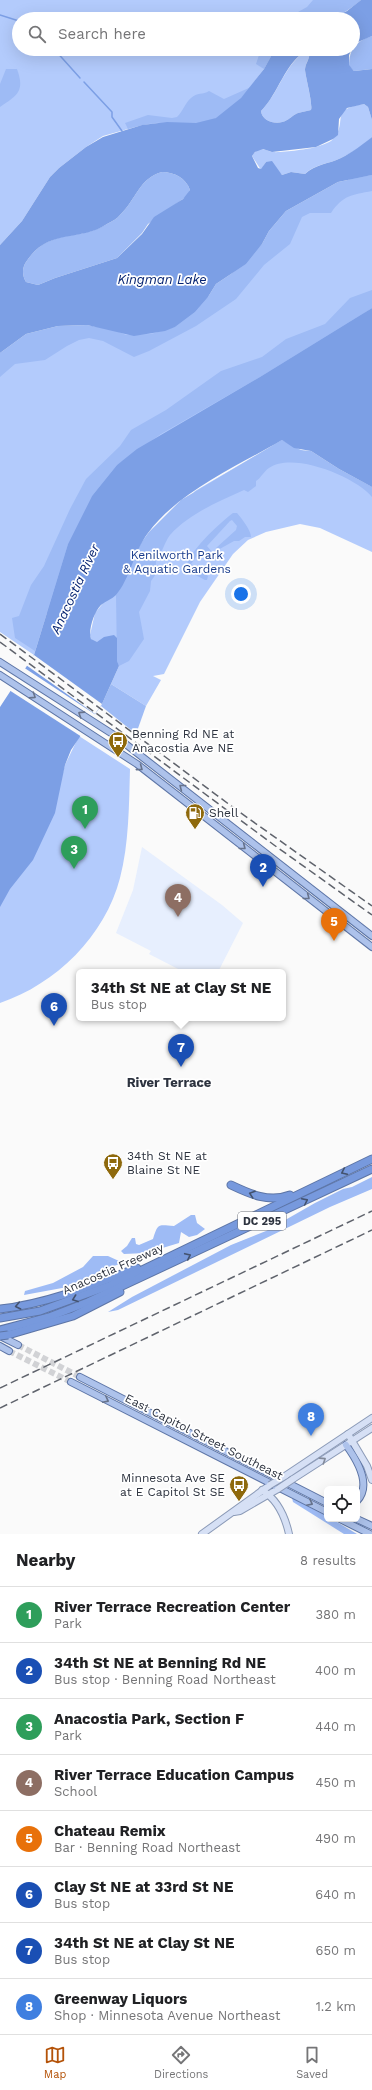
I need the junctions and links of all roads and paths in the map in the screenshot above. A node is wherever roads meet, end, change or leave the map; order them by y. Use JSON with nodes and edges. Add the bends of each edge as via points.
{"nodes":[{"id":1,"x":0,"y":662,"type":"edge"},
{"id":2,"x":0,"y":675,"type":"edge"},
{"id":3,"x":372,"y":936,"type":"edge"},
{"id":4,"x":372,"y":947,"type":"edge"},
{"id":5,"x":372,"y":1159,"type":"edge"},
{"id":6,"x":372,"y":1169,"type":"edge"},
{"id":7,"x":231,"y":1185,"type":"dead end"},
{"id":8,"x":316,"y":1185,"type":"junction"},
{"id":9,"x":187,"y":1248,"type":"junction"},
{"id":10,"x":152,"y":1273,"type":"junction"},
{"id":11,"x":0,"y":1309,"type":"edge"},
{"id":12,"x":0,"y":1318,"type":"edge"},
{"id":13,"x":0,"y":1330,"type":"edge"},
{"id":14,"x":0,"y":1336,"type":"edge"},
{"id":15,"x":18,"y":1345,"type":"tunnel mouth"},
{"id":16,"x":0,"y":1346,"type":"edge"},
{"id":17,"x":9,"y":1350,"type":"tunnel mouth"},
{"id":18,"x":80,"y":1377,"type":"tunnel mouth"},
{"id":19,"x":71,"y":1382,"type":"tunnel mouth"},
{"id":20,"x":372,"y":1418,"type":"edge"},
{"id":21,"x":372,"y":1428,"type":"edge"},
{"id":22,"x":348,"y":1434,"type":"junction"},
{"id":23,"x":341,"y":1438,"type":"junction"},
{"id":24,"x":353,"y":1442,"type":"junction"},
{"id":25,"x":346,"y":1445,"type":"junction"},
{"id":26,"x":372,"y":1480,"type":"edge"},
{"id":27,"x":262,"y":1490,"type":"junction"},
{"id":28,"x":269,"y":1495,"type":"junction"},
{"id":29,"x":360,"y":1497,"type":"edge"},
{"id":30,"x":324,"y":1501,"type":"edge"},
{"id":31,"x":324,"y":1510,"type":"edge"},
{"id":32,"x":234,"y":1512,"type":"junction"},
{"id":33,"x":360,"y":1520,"type":"edge"},
{"id":34,"x":346,"y":1522,"type":"edge"},
{"id":35,"x":350,"y":1524,"type":"junction"},
{"id":36,"x":372,"y":1526,"type":"edge"},
{"id":37,"x":202,"y":1534,"type":"edge"},
{"id":38,"x":289,"y":1534,"type":"edge"},
{"id":39,"x":366,"y":1534,"type":"edge"},
{"id":40,"x":370,"y":1534,"type":"edge"}],
"edges":[{"from":3,"to":1,"type":"main road","one_way":true,"via":[[114,735]]},
{"from":2,"to":4,"type":"main road","one_way":true,"via":[[136,764]]},
{"from":5,"to":8,"type":"highway","number":"DC 295","one_way":true},
{"from":10,"to":6,"type":"highway","number":"DC 295","one_way":true},
{"from":8,"to":7,"type":"highway","one_way":true,"via":[[283,1197],[268,1198]]},
{"from":8,"to":9,"type":"highway","number":"DC 295"},
{"from":9,"to":11,"type":"highway","one_way":true,"via":[[81,1289]]},
{"from":9,"to":12,"type":"highway","name":"Anacostia Freeway","number":"DC 295","one_way":true,"via":[[92,1293],[40,1311]]},
{"from":10,"to":13,"type":"highway","via":[[66,1311]]},
{"from":10,"to":14,"type":"highway","name":"Anacostia Freeway","number":"DC 295","bridge":true,"via":[[73,1316]]},
{"from":14,"to":15,"type":"main road"},
{"from":16,"to":17,"type":"main road"},
{"from":18,"to":30,"type":"main road"},
{"from":19,"to":31,"type":"main road","name":"East Capitol Street Southeast","one_way":true},
{"from":20,"to":22,"type":"main road"},
{"from":21,"to":24,"type":"main road"},
{"from":22,"to":23,"type":"main road"},
{"from":22,"to":24,"type":"main road"},
{"from":23,"to":25,"type":"main road"},
{"from":23,"to":27,"type":"main road","bridge":true},
{"from":24,"to":25,"type":"main road"},
{"from":24,"to":26,"type":"main road"},
{"from":28,"to":25,"type":"main road","one_way":true,"bridge":true},
{"from":25,"to":29,"type":"main road","via":[[360,1464],[365,1481],[364,1491]]},
{"from":27,"to":28,"type":"main road"},
{"from":27,"to":32,"type":"main road"},
{"from":28,"to":32,"type":"main road"},
{"from":28,"to":38,"type":"main road","via":[[282,1511]]},
{"from":32,"to":37,"type":"main road"},
{"from":33,"to":36,"type":"main road"},
{"from":34,"to":35,"type":"main road"},
{"from":35,"to":39,"type":"main road"},
{"from":35,"to":40,"type":"main road"}]}
